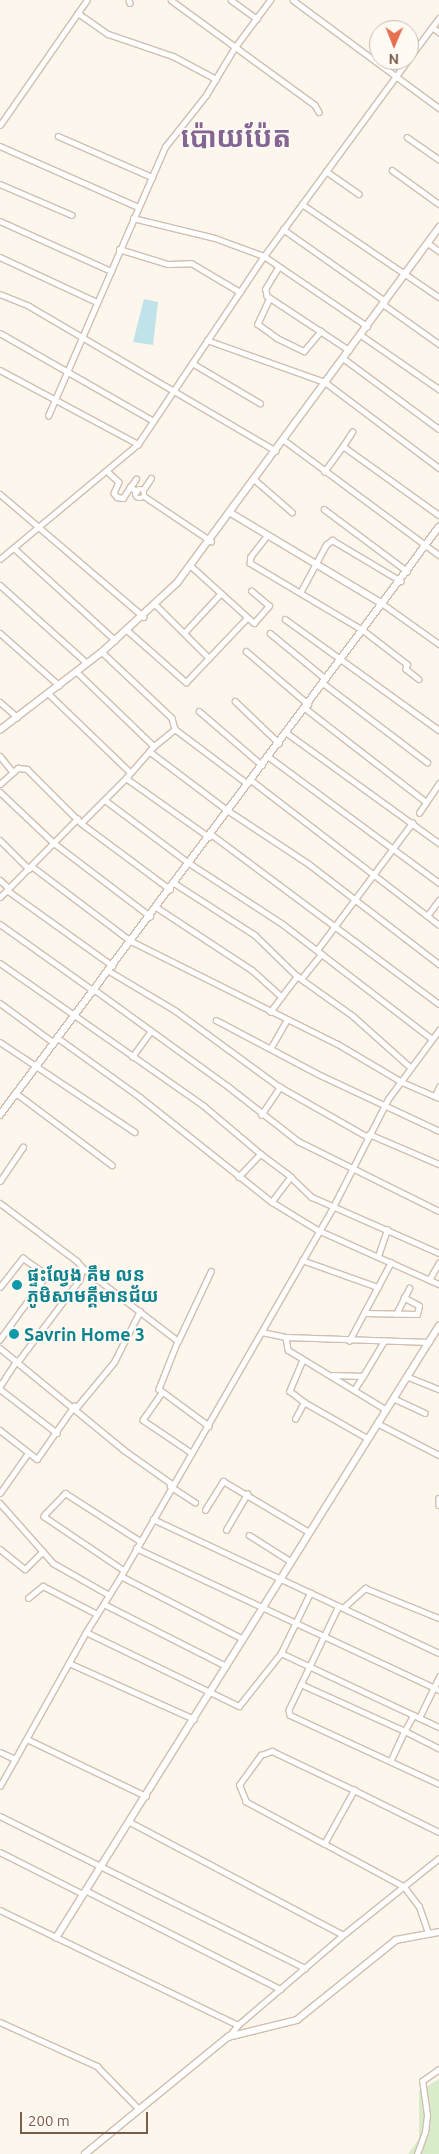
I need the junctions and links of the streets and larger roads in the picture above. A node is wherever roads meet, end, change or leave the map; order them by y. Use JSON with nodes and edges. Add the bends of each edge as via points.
{"nodes":[{"id":1,"x":87,"y":0,"type":"edge"},
{"id":2,"x":171,"y":0,"type":"edge"},
{"id":3,"x":231,"y":0,"type":"edge"},
{"id":4,"x":270,"y":0,"type":"edge"},
{"id":5,"x":294,"y":0,"type":"edge"},
{"id":6,"x":78,"y":13,"type":"junction"},
{"id":7,"x":439,"y":18,"type":"edge"},
{"id":8,"x":256,"y":19,"type":"junction"},
{"id":9,"x":432,"y":27,"type":"junction"},
{"id":10,"x":439,"y":32,"type":"edge"},
{"id":11,"x":419,"y":44,"type":"edge"},
{"id":12,"x":235,"y":47,"type":"junction"},
{"id":13,"x":400,"y":70,"type":"edge"},
{"id":14,"x":395,"y":76,"type":"junction"},
{"id":15,"x":216,"y":79,"type":"junction"},
{"id":16,"x":439,"y":108,"type":"edge"},
{"id":17,"x":319,"y":112,"type":"dead end"},
{"id":18,"x":0,"y":125,"type":"edge"},
{"id":19,"x":58,"y":136,"type":"dead end"},
{"id":20,"x":407,"y":137,"type":"dead end"},
{"id":21,"x":0,"y":146,"type":"edge"},
{"id":22,"x":439,"y":159,"type":"edge"},
{"id":23,"x":392,"y":170,"type":"dead end"},
{"id":24,"x":326,"y":171,"type":"junction"},
{"id":25,"x":152,"y":177,"type":"junction"},
{"id":26,"x":0,"y":184,"type":"edge"},
{"id":27,"x":359,"y":194,"type":"dead end"},
{"id":28,"x":302,"y":204,"type":"junction"},
{"id":29,"x":439,"y":204,"type":"edge"},
{"id":30,"x":138,"y":207,"type":"junction"},
{"id":31,"x":72,"y":215,"type":"dead end"},
{"id":32,"x":134,"y":218,"type":"junction"},
{"id":33,"x":0,"y":221,"type":"edge"},
{"id":34,"x":439,"y":227,"type":"edge"},
{"id":35,"x":283,"y":229,"type":"junction"},
{"id":36,"x":428,"y":243,"type":"junction"},
{"id":37,"x":119,"y":249,"type":"junction"},
{"id":38,"x":439,"y":251,"type":"edge"},
{"id":39,"x":264,"y":256,"type":"junction"},
{"id":40,"x":0,"y":258,"type":"edge"},
{"id":41,"x":279,"y":267,"type":"junction"},
{"id":42,"x":111,"y":271,"type":"junction"},
{"id":43,"x":406,"y":273,"type":"junction"},
{"id":44,"x":240,"y":292,"type":"junction"},
{"id":45,"x":0,"y":294,"type":"edge"},
{"id":46,"x":439,"y":297,"type":"edge"},
{"id":47,"x":270,"y":298,"type":"junction"},
{"id":48,"x":97,"y":302,"type":"junction"},
{"id":49,"x":384,"y":302,"type":"junction"},
{"id":50,"x":367,"y":326,"type":"junction"},
{"id":51,"x":320,"y":331,"type":"junction"},
{"id":52,"x":0,"y":333,"type":"edge"},
{"id":53,"x":361,"y":335,"type":"junction"},
{"id":54,"x":81,"y":338,"type":"junction"},
{"id":55,"x":207,"y":340,"type":"junction"},
{"id":56,"x":439,"y":344,"type":"edge"},
{"id":57,"x":349,"y":350,"type":"junction"},
{"id":58,"x":343,"y":358,"type":"junction"},
{"id":59,"x":192,"y":363,"type":"junction"},
{"id":60,"x":0,"y":370,"type":"edge"},
{"id":61,"x":68,"y":370,"type":"junction"},
{"id":62,"x":325,"y":382,"type":"junction"},
{"id":63,"x":439,"y":389,"type":"edge"},
{"id":64,"x":173,"y":390,"type":"junction"},
{"id":65,"x":54,"y":399,"type":"junction"},
{"id":66,"x":260,"y":403,"type":"dead end"},
{"id":67,"x":48,"y":416,"type":"dead end"},
{"id":68,"x":152,"y":420,"type":"junction"},
{"id":69,"x":439,"y":429,"type":"edge"},
{"id":70,"x":352,"y":432,"type":"dead end"},
{"id":71,"x":284,"y":440,"type":"junction"},
{"id":72,"x":138,"y":444,"type":"junction"},
{"id":73,"x":343,"y":446,"type":"junction"},
{"id":74,"x":276,"y":451,"type":"junction"},
{"id":75,"x":439,"y":468,"type":"edge"},
{"id":76,"x":107,"y":471,"type":"junction"},
{"id":77,"x":324,"y":472,"type":"junction"},
{"id":78,"x":151,"y":478,"type":"dead end"},
{"id":79,"x":136,"y":479,"type":"dead end"},
{"id":80,"x":255,"y":480,"type":"junction"},
{"id":81,"x":130,"y":487,"type":"junction"},
{"id":82,"x":143,"y":490,"type":"junction"},
{"id":83,"x":137,"y":491,"type":"junction"},
{"id":84,"x":0,"y":494,"type":"edge"},
{"id":85,"x":144,"y":496,"type":"junction"},
{"id":86,"x":324,"y":509,"type":"dead end"},
{"id":87,"x":292,"y":512,"type":"dead end"},
{"id":88,"x":231,"y":513,"type":"junction"},
{"id":89,"x":439,"y":515,"type":"edge"},
{"id":90,"x":39,"y":526,"type":"junction"},
{"id":91,"x":439,"y":527,"type":"edge"},
{"id":92,"x":268,"y":535,"type":"junction"},
{"id":93,"x":211,"y":541,"type":"junction"},
{"id":94,"x":425,"y":546,"type":"junction"},
{"id":95,"x":14,"y":548,"type":"junction"},
{"id":96,"x":439,"y":555,"type":"edge"},
{"id":97,"x":0,"y":559,"type":"edge"},
{"id":98,"x":316,"y":564,"type":"junction"},
{"id":99,"x":191,"y":566,"type":"junction"},
{"id":100,"x":408,"y":571,"type":"junction"},
{"id":101,"x":401,"y":581,"type":"junction"},
{"id":102,"x":0,"y":585,"type":"edge"},
{"id":103,"x":252,"y":591,"type":"dead end"},
{"id":104,"x":221,"y":593,"type":"junction"},
{"id":105,"x":300,"y":593,"type":"junction"},
{"id":106,"x":383,"y":604,"type":"junction"},
{"id":107,"x":156,"y":605,"type":"junction"},
{"id":108,"x":144,"y":617,"type":"junction"},
{"id":109,"x":247,"y":618,"type":"junction"},
{"id":110,"x":285,"y":619,"type":"dead end"},
{"id":111,"x":127,"y":630,"type":"junction"},
{"id":112,"x":363,"y":630,"type":"junction"},
{"id":113,"x":0,"y":633,"type":"edge"},
{"id":114,"x":184,"y":633,"type":"junction"},
{"id":115,"x":270,"y":633,"type":"dead end"},
{"id":116,"x":115,"y":640,"type":"junction"},
{"id":117,"x":439,"y":644,"type":"edge"},
{"id":118,"x":246,"y":651,"type":"dead end"},
{"id":119,"x":102,"y":652,"type":"junction"},
{"id":120,"x":209,"y":658,"type":"junction"},
{"id":121,"x":342,"y":659,"type":"junction"},
{"id":122,"x":87,"y":663,"type":"junction"},
{"id":123,"x":77,"y":672,"type":"junction"},
{"id":124,"x":418,"y":679,"type":"dead end"},
{"id":125,"x":325,"y":681,"type":"junction"},
{"id":126,"x":60,"y":686,"type":"junction"},
{"id":127,"x":49,"y":694,"type":"junction"},
{"id":128,"x":235,"y":701,"type":"dead end"},
{"id":129,"x":0,"y":702,"type":"edge"},
{"id":130,"x":306,"y":706,"type":"junction"},
{"id":131,"x":199,"y":711,"type":"dead end"},
{"id":132,"x":17,"y":717,"type":"junction"},
{"id":133,"x":175,"y":729,"type":"junction"},
{"id":134,"x":0,"y":730,"type":"edge"},
{"id":135,"x":439,"y":730,"type":"edge"},
{"id":136,"x":287,"y":733,"type":"junction"},
{"id":137,"x":279,"y":744,"type":"junction"},
{"id":138,"x":154,"y":746,"type":"junction"},
{"id":139,"x":149,"y":751,"type":"junction"},
{"id":140,"x":0,"y":756,"type":"edge"},
{"id":141,"x":269,"y":757,"type":"junction"},
{"id":142,"x":427,"y":762,"type":"dead end"},
{"id":143,"x":262,"y":766,"type":"junction"},
{"id":144,"x":13,"y":772,"type":"junction"},
{"id":145,"x":130,"y":772,"type":"junction"},
{"id":146,"x":126,"y":778,"type":"junction"},
{"id":147,"x":250,"y":782,"type":"junction"},
{"id":148,"x":439,"y":783,"type":"edge"},
{"id":149,"x":0,"y":784,"type":"edge"},
{"id":150,"x":0,"y":792,"type":"edge"},
{"id":151,"x":104,"y":800,"type":"junction"},
{"id":152,"x":426,"y":802,"type":"junction"},
{"id":153,"x":228,"y":810,"type":"junction"},
{"id":154,"x":419,"y":812,"type":"dead end"},
{"id":155,"x":79,"y":821,"type":"junction"},
{"id":156,"x":412,"y":824,"type":"junction"},
{"id":157,"x":210,"y":835,"type":"junction"},
{"id":158,"x":0,"y":840,"type":"edge"},
{"id":159,"x":54,"y":843,"type":"junction"},
{"id":160,"x":439,"y":843,"type":"edge"},
{"id":161,"x":394,"y":849,"type":"junction"},
{"id":162,"x":189,"y":863,"type":"junction"},
{"id":163,"x":31,"y":868,"type":"junction"},
{"id":164,"x":374,"y":873,"type":"junction"},
{"id":165,"x":0,"y":880,"type":"edge"},
{"id":166,"x":174,"y":883,"type":"junction"},
{"id":167,"x":439,"y":883,"type":"edge"},
{"id":168,"x":8,"y":889,"type":"junction"},
{"id":169,"x":170,"y":889,"type":"junction"},
{"id":170,"x":0,"y":897,"type":"edge"},
{"id":171,"x":355,"y":900,"type":"junction"},
{"id":172,"x":439,"y":900,"type":"edge"},
{"id":173,"x":156,"y":907,"type":"junction"},
{"id":174,"x":150,"y":916,"type":"junction"},
{"id":175,"x":427,"y":916,"type":"junction"},
{"id":176,"x":0,"y":924,"type":"edge"},
{"id":177,"x":336,"y":925,"type":"junction"},
{"id":178,"x":439,"y":925,"type":"edge"},
{"id":179,"x":131,"y":941,"type":"junction"},
{"id":180,"x":317,"y":950,"type":"junction"},
{"id":181,"x":321,"y":954,"type":"junction"},
{"id":182,"x":0,"y":963,"type":"edge"},
{"id":183,"x":439,"y":964,"type":"edge"},
{"id":184,"x":111,"y":968,"type":"junction"},
{"id":185,"x":299,"y":977,"type":"junction"},
{"id":186,"x":94,"y":991,"type":"junction"},
{"id":187,"x":281,"y":996,"type":"junction"},
{"id":188,"x":0,"y":1003,"type":"edge"},
{"id":189,"x":439,"y":1004,"type":"edge"},
{"id":190,"x":270,"y":1012,"type":"junction"},
{"id":191,"x":74,"y":1016,"type":"junction"},
{"id":192,"x":216,"y":1020,"type":"dead end"},
{"id":193,"x":287,"y":1020,"type":"junction"},
{"id":194,"x":439,"y":1030,"type":"edge"},
{"id":195,"x":151,"y":1031,"type":"junction"},
{"id":196,"x":432,"y":1039,"type":"junction"},
{"id":197,"x":56,"y":1041,"type":"junction"},
{"id":198,"x":0,"y":1042,"type":"edge"},
{"id":199,"x":270,"y":1049,"type":"junction"},
{"id":200,"x":132,"y":1057,"type":"junction"},
{"id":201,"x":36,"y":1067,"type":"junction"},
{"id":202,"x":410,"y":1067,"type":"junction"},
{"id":203,"x":402,"y":1082,"type":"junction"},
{"id":204,"x":280,"y":1087,"type":"junction"},
{"id":205,"x":439,"y":1087,"type":"edge"},
{"id":206,"x":16,"y":1093,"type":"junction"},
{"id":207,"x":437,"y":1097,"type":"edge"},
{"id":208,"x":385,"y":1106,"type":"junction"},
{"id":209,"x":0,"y":1115,"type":"edge"},
{"id":210,"x":261,"y":1115,"type":"junction"},
{"id":211,"x":439,"y":1131,"type":"edge"},
{"id":212,"x":136,"y":1132,"type":"dead end"},
{"id":213,"x":368,"y":1135,"type":"junction"},
{"id":214,"x":23,"y":1147,"type":"dead end"},
{"id":215,"x":261,"y":1154,"type":"junction"},
{"id":216,"x":439,"y":1164,"type":"edge"},
{"id":217,"x":112,"y":1165,"type":"dead end"},
{"id":218,"x":350,"y":1169,"type":"junction"},
{"id":219,"x":239,"y":1177,"type":"junction"},
{"id":220,"x":291,"y":1177,"type":"junction"},
{"id":221,"x":0,"y":1181,"type":"edge"},
{"id":222,"x":272,"y":1202,"type":"junction"},
{"id":223,"x":0,"y":1203,"type":"edge"},
{"id":224,"x":333,"y":1207,"type":"junction"},
{"id":225,"x":439,"y":1211,"type":"edge"},
{"id":226,"x":318,"y":1230,"type":"junction"},
{"id":227,"x":387,"y":1230,"type":"junction"},
{"id":228,"x":439,"y":1253,"type":"edge"},
{"id":229,"x":378,"y":1256,"type":"junction"},
{"id":230,"x":302,"y":1260,"type":"junction"},
{"id":231,"x":391,"y":1262,"type":"junction"},
{"id":232,"x":439,"y":1264,"type":"edge"},
{"id":233,"x":83,"y":1268,"type":"junction"},
{"id":234,"x":211,"y":1271,"type":"dead end"},
{"id":235,"x":429,"y":1280,"type":"junction"},
{"id":236,"x":439,"y":1284,"type":"edge"},
{"id":237,"x":0,"y":1287,"type":"edge"},
{"id":238,"x":378,"y":1287,"type":"junction"},
{"id":239,"x":409,"y":1288,"type":"dead end"},
{"id":240,"x":404,"y":1298,"type":"junction"},
{"id":241,"x":140,"y":1311,"type":"junction"},
{"id":242,"x":364,"y":1313,"type":"junction"},
{"id":243,"x":396,"y":1314,"type":"junction"},
{"id":244,"x":439,"y":1326,"type":"edge"},
{"id":245,"x":262,"y":1332,"type":"junction"},
{"id":246,"x":286,"y":1337,"type":"junction"},
{"id":247,"x":0,"y":1340,"type":"edge"},
{"id":248,"x":178,"y":1341,"type":"junction"},
{"id":249,"x":349,"y":1341,"type":"junction"},
{"id":250,"x":384,"y":1341,"type":"junction"},
{"id":251,"x":429,"y":1342,"type":"junction"},
{"id":252,"x":0,"y":1348,"type":"edge"},
{"id":253,"x":303,"y":1360,"type":"junction"},
{"id":254,"x":17,"y":1362,"type":"junction"},
{"id":255,"x":332,"y":1376,"type":"junction"},
{"id":256,"x":363,"y":1376,"type":"junction"},
{"id":257,"x":406,"y":1376,"type":"junction"},
{"id":258,"x":0,"y":1387,"type":"edge"},
{"id":259,"x":439,"y":1389,"type":"edge"},
{"id":260,"x":354,"y":1390,"type":"junction"},
{"id":261,"x":162,"y":1393,"type":"junction"},
{"id":262,"x":393,"y":1398,"type":"junction"},
{"id":263,"x":304,"y":1402,"type":"junction"},
{"id":264,"x":75,"y":1407,"type":"junction"},
{"id":265,"x":385,"y":1409,"type":"junction"},
{"id":266,"x":425,"y":1412,"type":"dead end"},
{"id":267,"x":295,"y":1418,"type":"dead end"},
{"id":268,"x":377,"y":1423,"type":"junction"},
{"id":269,"x":209,"y":1426,"type":"junction"},
{"id":270,"x":2,"y":1431,"type":"edge"},
{"id":271,"x":57,"y":1433,"type":"junction"},
{"id":272,"x":0,"y":1438,"type":"edge"},
{"id":273,"x":367,"y":1438,"type":"junction"},
{"id":274,"x":439,"y":1447,"type":"edge"},
{"id":275,"x":192,"y":1453,"type":"junction"},
{"id":276,"x":28,"y":1454,"type":"junction"},
{"id":277,"x":437,"y":1454,"type":"edge"},
{"id":278,"x":171,"y":1485,"type":"junction"},
{"id":279,"x":0,"y":1493,"type":"edge"},
{"id":280,"x":246,"y":1494,"type":"junction"},
{"id":281,"x":439,"y":1498,"type":"edge"},
{"id":282,"x":194,"y":1502,"type":"dead end"},
{"id":283,"x":0,"y":1503,"type":"edge"},
{"id":284,"x":439,"y":1506,"type":"edge"},
{"id":285,"x":205,"y":1510,"type":"dead end"},
{"id":286,"x":153,"y":1519,"type":"junction"},
{"id":287,"x":226,"y":1530,"type":"dead end"},
{"id":288,"x":309,"y":1532,"type":"junction"},
{"id":289,"x":249,"y":1535,"type":"dead end"},
{"id":290,"x":140,"y":1541,"type":"junction"},
{"id":291,"x":136,"y":1548,"type":"junction"},
{"id":292,"x":0,"y":1549,"type":"edge"},
{"id":293,"x":43,"y":1552,"type":"junction"},
{"id":294,"x":290,"y":1561,"type":"junction"},
{"id":295,"x":123,"y":1573,"type":"junction"},
{"id":296,"x":278,"y":1580,"type":"junction"},
{"id":297,"x":310,"y":1593,"type":"junction"},
{"id":298,"x":109,"y":1595,"type":"junction"},
{"id":299,"x":28,"y":1598,"type":"dead end"},
{"id":300,"x":104,"y":1604,"type":"junction"},
{"id":301,"x":341,"y":1607,"type":"junction"},
{"id":302,"x":262,"y":1608,"type":"junction"},
{"id":303,"x":97,"y":1614,"type":"junction"},
{"id":304,"x":439,"y":1618,"type":"edge"},
{"id":305,"x":296,"y":1623,"type":"junction"},
{"id":306,"x":86,"y":1632,"type":"junction"},
{"id":307,"x":326,"y":1636,"type":"junction"},
{"id":308,"x":243,"y":1639,"type":"junction"},
{"id":309,"x":281,"y":1653,"type":"junction"},
{"id":310,"x":439,"y":1653,"type":"edge"},
{"id":311,"x":69,"y":1663,"type":"junction"},
{"id":312,"x":226,"y":1666,"type":"junction"},
{"id":313,"x":311,"y":1668,"type":"junction"},
{"id":314,"x":439,"y":1677,"type":"edge"},
{"id":315,"x":303,"y":1685,"type":"junction"},
{"id":316,"x":436,"y":1688,"type":"edge"},
{"id":317,"x":209,"y":1692,"type":"junction"},
{"id":318,"x":414,"y":1715,"type":"junction"},
{"id":319,"x":419,"y":1718,"type":"junction"},
{"id":320,"x":194,"y":1719,"type":"junction"},
{"id":321,"x":439,"y":1727,"type":"edge"},
{"id":322,"x":406,"y":1731,"type":"junction"},
{"id":323,"x":27,"y":1739,"type":"junction"},
{"id":324,"x":439,"y":1748,"type":"edge"},
{"id":325,"x":0,"y":1752,"type":"edge"},
{"id":326,"x":15,"y":1759,"type":"junction"},
{"id":327,"x":391,"y":1761,"type":"junction"},
{"id":328,"x":2,"y":1779,"type":"edge"},
{"id":329,"x":439,"y":1784,"type":"edge"},
{"id":330,"x":0,"y":1786,"type":"edge"},
{"id":331,"x":354,"y":1790,"type":"junction"},
{"id":332,"x":146,"y":1796,"type":"junction"},
{"id":333,"x":0,"y":1816,"type":"edge"},
{"id":334,"x":130,"y":1822,"type":"junction"},
{"id":335,"x":439,"y":1832,"type":"edge"},
{"id":336,"x":324,"y":1844,"type":"junction"},
{"id":337,"x":0,"y":1852,"type":"edge"},
{"id":338,"x":439,"y":1858,"type":"edge"},
{"id":339,"x":103,"y":1865,"type":"junction"},
{"id":340,"x":404,"y":1887,"type":"junction"},
{"id":341,"x":84,"y":1892,"type":"junction"},
{"id":342,"x":0,"y":1910,"type":"edge"},
{"id":343,"x":439,"y":1932,"type":"edge"},
{"id":344,"x":428,"y":1933,"type":"junction"},
{"id":345,"x":343,"y":1935,"type":"junction"},
{"id":346,"x":56,"y":1938,"type":"junction"},
{"id":347,"x":305,"y":1968,"type":"junction"},
{"id":348,"x":280,"y":1989,"type":"junction"},
{"id":349,"x":0,"y":2022,"type":"edge"},
{"id":350,"x":238,"y":2025,"type":"junction"},
{"id":351,"x":228,"y":2037,"type":"junction"},
{"id":352,"x":439,"y":2069,"type":"edge"},
{"id":353,"x":139,"y":2109,"type":"junction"},
{"id":354,"x":85,"y":2154,"type":"edge"},
{"id":355,"x":417,"y":2154,"type":"edge"}],
"edges":[{"from":1,"to":6,"type":"street"},
{"from":2,"to":12,"type":"street"},
{"from":3,"to":8,"type":"street"},
{"from":4,"to":8,"type":"street"},
{"from":5,"to":14,"type":"street"},
{"from":6,"to":15,"type":"street","via":[[108,34],[173,56]]},
{"from":6,"to":18,"type":"street"},
{"from":7,"to":9,"type":"street"},
{"from":8,"to":12,"type":"street"},
{"from":9,"to":10,"type":"street"},
{"from":9,"to":11,"type":"street"},
{"from":12,"to":15,"type":"street"},
{"from":12,"to":17,"type":"street","via":[[315,104]]},
{"from":13,"to":14,"type":"street"},
{"from":14,"to":16,"type":"street"},
{"from":14,"to":24,"type":"street"},
{"from":15,"to":25,"type":"street","via":[[165,147]]},
{"from":19,"to":25,"type":"street"},
{"from":20,"to":22,"type":"street"},
{"from":21,"to":30,"type":"street"},
{"from":23,"to":29,"type":"street"},
{"from":24,"to":27,"type":"street"},
{"from":24,"to":28,"type":"street"},
{"from":25,"to":30,"type":"street"},
{"from":26,"to":31,"type":"street"},
{"from":28,"to":35,"type":"street"},
{"from":28,"to":43,"type":"street"},
{"from":30,"to":32,"type":"street"},
{"from":32,"to":37,"type":"street"},
{"from":32,"to":39,"type":"street","via":[[215,238]]},
{"from":33,"to":42,"type":"street"},
{"from":34,"to":36,"type":"street"},
{"from":35,"to":39,"type":"street"},
{"from":35,"to":49,"type":"street"},
{"from":36,"to":38,"type":"street"},
{"from":36,"to":43,"type":"street"},
{"from":37,"to":42,"type":"street"},
{"from":37,"to":44,"type":"street","via":[[168,264],[191,263]]},
{"from":39,"to":41,"type":"street"},
{"from":39,"to":44,"type":"street"},
{"from":40,"to":48,"type":"street"},
{"from":41,"to":47,"type":"street","via":[[266,290]]},
{"from":41,"to":50,"type":"street"},
{"from":42,"to":48,"type":"street"},
{"from":43,"to":46,"type":"street"},
{"from":43,"to":49,"type":"street"},
{"from":44,"to":55,"type":"street"},
{"from":45,"to":54,"type":"street","via":[[29,306]]},
{"from":47,"to":51,"type":"street"},
{"from":47,"to":51,"type":"street","via":[[258,324],[277,338],[303,351]]},
{"from":48,"to":54,"type":"street"},
{"from":49,"to":50,"type":"street"},
{"from":49,"to":56,"type":"street"},
{"from":50,"to":53,"type":"street"},
{"from":51,"to":57,"type":"street"},
{"from":52,"to":61,"type":"street"},
{"from":53,"to":57,"type":"street"},
{"from":53,"to":63,"type":"street"},
{"from":54,"to":61,"type":"street"},
{"from":54,"to":64,"type":"street"},
{"from":55,"to":59,"type":"street"},
{"from":55,"to":62,"type":"street"},
{"from":57,"to":58,"type":"street"},
{"from":58,"to":62,"type":"street"},
{"from":58,"to":69,"type":"street"},
{"from":59,"to":64,"type":"street"},
{"from":59,"to":66,"type":"street"},
{"from":60,"to":65,"type":"street"},
{"from":61,"to":65,"type":"street"},
{"from":61,"to":68,"type":"street"},
{"from":62,"to":71,"type":"street"},
{"from":62,"to":75,"type":"street"},
{"from":64,"to":68,"type":"street"},
{"from":64,"to":74,"type":"street"},
{"from":65,"to":67,"type":"street"},
{"from":65,"to":72,"type":"street"},
{"from":68,"to":72,"type":"street"},
{"from":70,"to":73,"type":"street"},
{"from":71,"to":74,"type":"street"},
{"from":71,"to":77,"type":"street"},
{"from":72,"to":76,"type":"street"},
{"from":73,"to":77,"type":"street"},
{"from":73,"to":89,"type":"street"},
{"from":74,"to":80,"type":"street"},
{"from":76,"to":81,"type":"street","via":[[118,482],[114,493],[117,496],[122,498]]},
{"from":76,"to":90,"type":"street"},
{"from":77,"to":94,"type":"street"},
{"from":78,"to":82,"type":"street"},
{"from":79,"to":81,"type":"street"},
{"from":80,"to":87,"type":"street"},
{"from":80,"to":88,"type":"street"},
{"from":81,"to":83,"type":"street"},
{"from":82,"to":83,"type":"street"},
{"from":82,"to":85,"type":"street"},
{"from":83,"to":85,"type":"street","via":[[138,497]]},
{"from":84,"to":90,"type":"street"},
{"from":85,"to":93,"type":"street"},
{"from":86,"to":100,"type":"street"},
{"from":88,"to":92,"type":"street"},
{"from":88,"to":93,"type":"street"},
{"from":90,"to":95,"type":"street"},
{"from":90,"to":108,"type":"street"},
{"from":91,"to":94,"type":"street"},
{"from":92,"to":98,"type":"street"},
{"from":92,"to":105,"type":"street","via":[[251,556],[250,563]]},
{"from":93,"to":99,"type":"street"},
{"from":94,"to":96,"type":"street"},
{"from":94,"to":100,"type":"street"},
{"from":95,"to":97,"type":"street"},
{"from":95,"to":116,"type":"street"},
{"from":98,"to":101,"type":"street","via":[[326,545],[333,540]]},
{"from":98,"to":105,"type":"street"},
{"from":98,"to":106,"type":"street"},
{"from":99,"to":104,"type":"street"},
{"from":99,"to":107,"type":"street"},
{"from":100,"to":101,"type":"street"},
{"from":101,"to":106,"type":"street"},
{"from":102,"to":122,"type":"street"},
{"from":103,"to":109,"type":"street","via":[[269,608],[254,623]]},
{"from":104,"to":109,"type":"street"},
{"from":104,"to":114,"type":"street"},
{"from":105,"to":112,"type":"street"},
{"from":106,"to":112,"type":"street"},
{"from":106,"to":117,"type":"street"},
{"from":107,"to":108,"type":"street"},
{"from":107,"to":114,"type":"street"},
{"from":108,"to":111,"type":"street"},
{"from":109,"to":120,"type":"street"},
{"from":110,"to":121,"type":"street"},
{"from":111,"to":116,"type":"street"},
{"from":111,"to":120,"type":"street","via":[[184,681],[190,681]]},
{"from":112,"to":121,"type":"street"},
{"from":112,"to":124,"type":"street","via":[[406,664],[406,669]]},
{"from":113,"to":126,"type":"street"},
{"from":114,"to":120,"type":"street"},
{"from":115,"to":125,"type":"street"},
{"from":116,"to":119,"type":"street"},
{"from":118,"to":130,"type":"street"},
{"from":119,"to":122,"type":"street"},
{"from":119,"to":133,"type":"street","via":[[172,718]]},
{"from":121,"to":125,"type":"street"},
{"from":121,"to":135,"type":"street"},
{"from":122,"to":123,"type":"street"},
{"from":123,"to":126,"type":"street"},
{"from":123,"to":138,"type":"street"},
{"from":125,"to":130,"type":"street"},
{"from":125,"to":142,"type":"street"},
{"from":126,"to":127,"type":"street"},
{"from":127,"to":132,"type":"street"},
{"from":127,"to":145,"type":"street"},
{"from":128,"to":137,"type":"street"},
{"from":129,"to":132,"type":"street"},
{"from":130,"to":136,"type":"street"},
{"from":130,"to":152,"type":"street"},
{"from":131,"to":143,"type":"street"},
{"from":132,"to":134,"type":"street"},
{"from":133,"to":138,"type":"street"},
{"from":133,"to":147,"type":"street"},
{"from":136,"to":137,"type":"street"},
{"from":136,"to":156,"type":"street"},
{"from":137,"to":141,"type":"street"},
{"from":138,"to":139,"type":"street"},
{"from":139,"to":145,"type":"street"},
{"from":139,"to":153,"type":"street"},
{"from":140,"to":144,"type":"street"},
{"from":141,"to":143,"type":"street"},
{"from":141,"to":161,"type":"street"},
{"from":143,"to":147,"type":"street"},
{"from":144,"to":149,"type":"street"},
{"from":144,"to":155,"type":"street","via":[[20,767],[27,769]]},
{"from":145,"to":146,"type":"street"},
{"from":146,"to":151,"type":"street"},
{"from":146,"to":157,"type":"street"},
{"from":147,"to":153,"type":"street"},
{"from":147,"to":164,"type":"street"},
{"from":148,"to":152,"type":"street"},
{"from":150,"to":159,"type":"street"},
{"from":151,"to":155,"type":"street"},
{"from":151,"to":162,"type":"street"},
{"from":152,"to":154,"type":"street"},
{"from":153,"to":157,"type":"street"},
{"from":153,"to":171,"type":"street"},
{"from":155,"to":159,"type":"street"},
{"from":155,"to":169,"type":"street"},
{"from":156,"to":160,"type":"street"},
{"from":156,"to":161,"type":"street"},
{"from":157,"to":162,"type":"street"},
{"from":157,"to":177,"type":"street"},
{"from":158,"to":163,"type":"street"},
{"from":159,"to":163,"type":"street"},
{"from":159,"to":174,"type":"street"},
{"from":161,"to":164,"type":"street"},
{"from":161,"to":167,"type":"street"},
{"from":162,"to":166,"type":"street"},
{"from":162,"to":180,"type":"street","via":[[248,899]]},
{"from":163,"to":168,"type":"street"},
{"from":163,"to":179,"type":"street"},
{"from":164,"to":171,"type":"street"},
{"from":164,"to":175,"type":"street"},
{"from":165,"to":168,"type":"street"},
{"from":166,"to":169,"type":"street"},
{"from":166,"to":185,"type":"street","via":[[255,936]]},
{"from":168,"to":170,"type":"street"},
{"from":168,"to":184,"type":"street"},
{"from":169,"to":173,"type":"street"},
{"from":171,"to":177,"type":"street"},
{"from":171,"to":183,"type":"street"},
{"from":172,"to":175,"type":"street"},
{"from":173,"to":174,"type":"street"},
{"from":173,"to":187,"type":"street","via":[[252,970]]},
{"from":174,"to":179,"type":"street"},
{"from":175,"to":178,"type":"street"},
{"from":176,"to":186,"type":"street"},
{"from":177,"to":180,"type":"street"},
{"from":177,"to":189,"type":"street"},
{"from":179,"to":184,"type":"street"},
{"from":179,"to":190,"type":"street"},
{"from":180,"to":181,"type":"street"},
{"from":181,"to":185,"type":"street"},
{"from":181,"to":196,"type":"street"},
{"from":182,"to":191,"type":"street"},
{"from":184,"to":186,"type":"street"},
{"from":184,"to":204,"type":"street"},
{"from":185,"to":187,"type":"street"},
{"from":185,"to":202,"type":"street","via":[[353,1016]]},
{"from":186,"to":191,"type":"street"},
{"from":186,"to":195,"type":"street"},
{"from":187,"to":190,"type":"street"},
{"from":188,"to":197,"type":"street"},
{"from":190,"to":193,"type":"street"},
{"from":191,"to":197,"type":"street"},
{"from":191,"to":200,"type":"street"},
{"from":192,"to":199,"type":"street"},
{"from":193,"to":199,"type":"street"},
{"from":193,"to":203,"type":"street"},
{"from":194,"to":196,"type":"street"},
{"from":195,"to":200,"type":"street"},
{"from":195,"to":210,"type":"street","via":[[229,1087]]},
{"from":196,"to":202,"type":"street"},
{"from":197,"to":201,"type":"street"},
{"from":197,"to":219,"type":"street","via":[[140,1097]]},
{"from":198,"to":201,"type":"street"},
{"from":199,"to":208,"type":"street"},
{"from":200,"to":215,"type":"street","via":[[204,1106]]},
{"from":201,"to":206,"type":"street"},
{"from":201,"to":212,"type":"street"},
{"from":202,"to":203,"type":"street"},
{"from":203,"to":207,"type":"street"},
{"from":203,"to":208,"type":"street"},
{"from":204,"to":210,"type":"street"},
{"from":204,"to":213,"type":"street"},
{"from":205,"to":207,"type":"street"},
{"from":206,"to":209,"type":"street"},
{"from":206,"to":217,"type":"street"},
{"from":208,"to":211,"type":"street"},
{"from":208,"to":213,"type":"street"},
{"from":210,"to":218,"type":"street","via":[[298,1141]]},
{"from":213,"to":216,"type":"street"},
{"from":213,"to":218,"type":"street"},
{"from":214,"to":221,"type":"street"},
{"from":215,"to":219,"type":"street"},
{"from":215,"to":220,"type":"street"},
{"from":218,"to":224,"type":"street"},
{"from":218,"to":225,"type":"street"},
{"from":219,"to":222,"type":"street"},
{"from":220,"to":222,"type":"street"},
{"from":220,"to":224,"type":"street","via":[[306,1192]]},
{"from":222,"to":226,"type":"street"},
{"from":223,"to":233,"type":"street"},
{"from":224,"to":226,"type":"street"},
{"from":224,"to":227,"type":"street"},
{"from":226,"to":229,"type":"street"},
{"from":226,"to":230,"type":"street"},
{"from":227,"to":228,"type":"street"},
{"from":227,"to":229,"type":"street"},
{"from":229,"to":231,"type":"street"},
{"from":230,"to":238,"type":"street"},
{"from":230,"to":245,"type":"street"},
{"from":231,"to":235,"type":"street"},
{"from":231,"to":238,"type":"street"},
{"from":232,"to":235,"type":"street"},
{"from":233,"to":241,"type":"street"},
{"from":233,"to":254,"type":"street","via":[[80,1280]]},
{"from":234,"to":248,"type":"street"},
{"from":235,"to":236,"type":"street"},
{"from":237,"to":247,"type":"street","via":[[23,1258],[46,1275]]},
{"from":238,"to":242,"type":"street"},
{"from":239,"to":240,"type":"street"},
{"from":240,"to":243,"type":"street"},
{"from":240,"to":243,"type":"street","via":[[418,1306],[419,1312]]},
{"from":241,"to":248,"type":"street"},
{"from":241,"to":264,"type":"street","via":[[114,1362]]},
{"from":242,"to":243,"type":"street"},
{"from":242,"to":249,"type":"street"},
{"from":244,"to":251,"type":"street"},
{"from":245,"to":246,"type":"street"},
{"from":245,"to":269,"type":"street"},
{"from":246,"to":249,"type":"street"},
{"from":246,"to":253,"type":"street","via":[[288,1350]]},
{"from":248,"to":261,"type":"street","via":[[158,1384]]},
{"from":249,"to":250,"type":"street"},
{"from":250,"to":251,"type":"street"},
{"from":250,"to":256,"type":"street"},
{"from":251,"to":257,"type":"street"},
{"from":252,"to":254,"type":"street"},
{"from":253,"to":255,"type":"street"},
{"from":253,"to":263,"type":"street","via":[[290,1386],[293,1396]]},
{"from":254,"to":258,"type":"street"},
{"from":254,"to":264,"type":"street"},
{"from":255,"to":256,"type":"street"},
{"from":255,"to":260,"type":"street"},
{"from":256,"to":260,"type":"street"},
{"from":257,"to":259,"type":"street"},
{"from":257,"to":262,"type":"street"},
{"from":258,"to":271,"type":"street"},
{"from":260,"to":265,"type":"street"},
{"from":261,"to":269,"type":"street"},
{"from":261,"to":275,"type":"street","via":[[143,1420]]},
{"from":262,"to":265,"type":"street"},
{"from":262,"to":266,"type":"street"},
{"from":263,"to":267,"type":"street"},
{"from":263,"to":273,"type":"street"},
{"from":264,"to":271,"type":"street"},
{"from":264,"to":278,"type":"street"},
{"from":265,"to":268,"type":"street"},
{"from":268,"to":273,"type":"street"},
{"from":268,"to":277,"type":"street"},
{"from":269,"to":275,"type":"street"},
{"from":270,"to":272,"type":"street"},
{"from":270,"to":276,"type":"street"},
{"from":271,"to":276,"type":"street","via":[[39,1458]]},
{"from":273,"to":288,"type":"street"},
{"from":274,"to":277,"type":"street"},
{"from":275,"to":278,"type":"street"},
{"from":276,"to":279,"type":"street"},
{"from":278,"to":282,"type":"street"},
{"from":278,"to":286,"type":"street"},
{"from":280,"to":285,"type":"street","via":[[222,1482]]},
{"from":280,"to":287,"type":"street"},
{"from":280,"to":288,"type":"street"},
{"from":281,"to":284,"type":"street"},
{"from":283,"to":293,"type":"street"},
{"from":286,"to":290,"type":"street"},
{"from":286,"to":296,"type":"street"},
{"from":288,"to":294,"type":"street"},
{"from":289,"to":294,"type":"street"},
{"from":290,"to":291,"type":"street"},
{"from":290,"to":295,"type":"street","via":[[65,1493],[45,1514],[44,1517]]},
{"from":291,"to":295,"type":"street"},
{"from":291,"to":302,"type":"street"},
{"from":292,"to":293,"type":"street","via":[[25,1569]]},
{"from":293,"to":298,"type":"street","via":[[53,1563]]},
{"from":294,"to":296,"type":"street"},
{"from":295,"to":298,"type":"street"},
{"from":295,"to":308,"type":"street"},
{"from":296,"to":297,"type":"street"},
{"from":296,"to":302,"type":"street"},
{"from":297,"to":301,"type":"street"},
{"from":297,"to":305,"type":"street"},
{"from":298,"to":300,"type":"street"},
{"from":299,"to":303,"type":"street","via":[[43,1586]]},
{"from":300,"to":303,"type":"street"},
{"from":300,"to":312,"type":"street"},
{"from":301,"to":304,"type":"street","via":[[365,1588]]},
{"from":301,"to":307,"type":"street"},
{"from":301,"to":310,"type":"street"},
{"from":302,"to":305,"type":"street"},
{"from":302,"to":308,"type":"street"},
{"from":303,"to":306,"type":"street"},
{"from":305,"to":307,"type":"street"},
{"from":305,"to":309,"type":"street"},
{"from":306,"to":311,"type":"street"},
{"from":306,"to":317,"type":"street"},
{"from":307,"to":313,"type":"street"},
{"from":307,"to":316,"type":"street"},
{"from":308,"to":312,"type":"street"},
{"from":309,"to":313,"type":"street"},
{"from":309,"to":317,"type":"street","via":[[240,1706]]},
{"from":311,"to":320,"type":"street"},
{"from":311,"to":323,"type":"street"},
{"from":312,"to":317,"type":"street"},
{"from":313,"to":315,"type":"street"},
{"from":313,"to":318,"type":"street"},
{"from":314,"to":316,"type":"street"},
{"from":315,"to":322,"type":"street"},
{"from":315,"to":327,"type":"street","via":[[289,1710],[290,1715]]},
{"from":316,"to":319,"type":"street"},
{"from":317,"to":320,"type":"street"},
{"from":318,"to":319,"type":"street"},
{"from":318,"to":322,"type":"street"},
{"from":319,"to":321,"type":"street"},
{"from":320,"to":332,"type":"street"},
{"from":322,"to":324,"type":"street"},
{"from":322,"to":327,"type":"street"},
{"from":323,"to":326,"type":"street"},
{"from":323,"to":332,"type":"street"},
{"from":325,"to":326,"type":"street"},
{"from":326,"to":328,"type":"street"},
{"from":327,"to":329,"type":"street"},
{"from":328,"to":330,"type":"street"},
{"from":331,"to":335,"type":"street"},
{"from":331,"to":336,"type":"street"},
{"from":331,"to":336,"type":"street","via":[[272,1751],[261,1755],[238,1786],[246,1802]]},
{"from":332,"to":334,"type":"street"},
{"from":333,"to":339,"type":"street"},
{"from":334,"to":339,"type":"street"},
{"from":334,"to":345,"type":"street"},
{"from":336,"to":340,"type":"street"},
{"from":337,"to":341,"type":"street"},
{"from":338,"to":340,"type":"street"},
{"from":339,"to":341,"type":"street"},
{"from":339,"to":347,"type":"street"},
{"from":340,"to":344,"type":"street","via":[[420,1907]]},
{"from":340,"to":345,"type":"street"},
{"from":341,"to":346,"type":"street"},
{"from":341,"to":348,"type":"street"},
{"from":342,"to":346,"type":"street"},
{"from":343,"to":344,"type":"street"},
{"from":344,"to":351,"type":"street","via":[[396,1940],[296,2020]]},
{"from":345,"to":347,"type":"street"},
{"from":346,"to":350,"type":"street"},
{"from":347,"to":348,"type":"street"},
{"from":348,"to":350,"type":"street"},
{"from":349,"to":353,"type":"street","via":[[97,2066]]},
{"from":350,"to":351,"type":"street"},
{"from":351,"to":353,"type":"street"},
{"from":352,"to":355,"type":"street","via":[[422,2081],[427,2115]]},
{"from":353,"to":354,"type":"street"}]}
